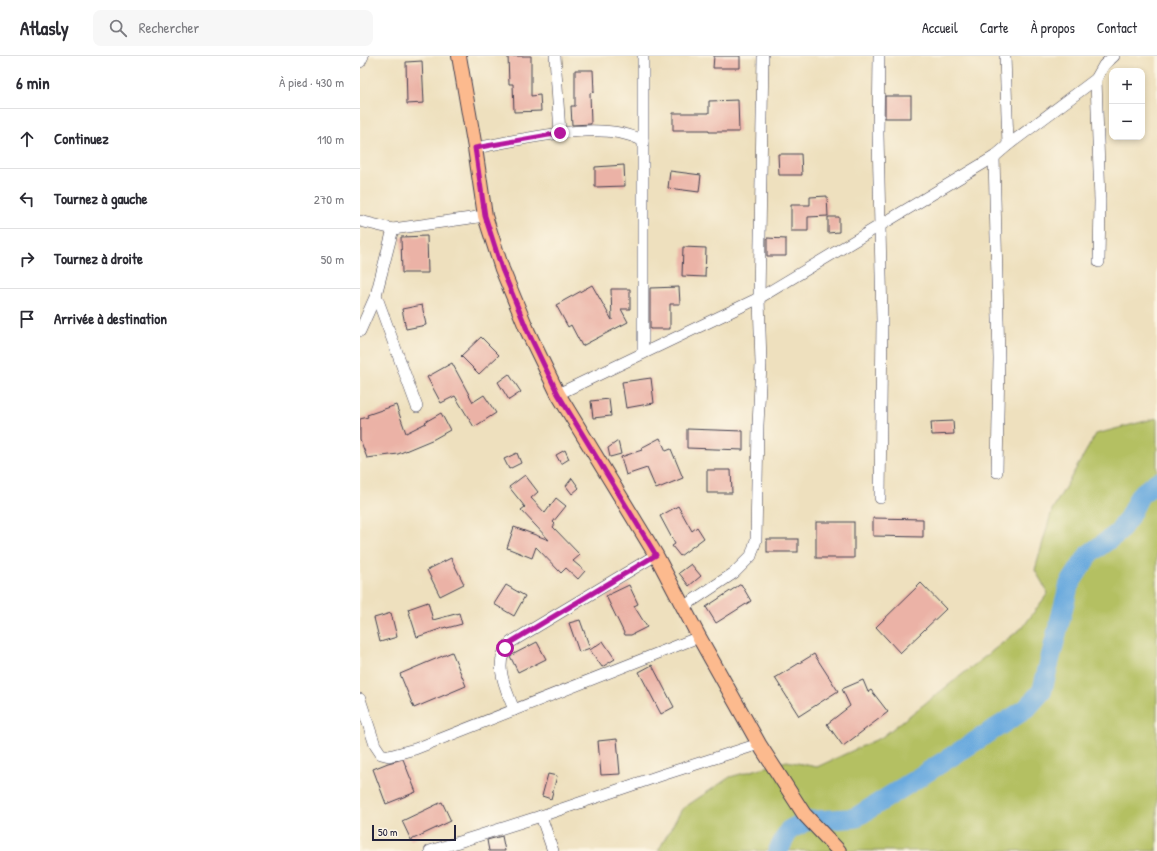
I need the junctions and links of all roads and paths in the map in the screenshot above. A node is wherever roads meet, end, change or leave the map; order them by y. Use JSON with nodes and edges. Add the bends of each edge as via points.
{"nodes":[{"id":1,"x":362,"y":56,"type":"edge"},
{"id":2,"x":459,"y":56,"type":"edge"},
{"id":3,"x":555,"y":56,"type":"edge"},
{"id":4,"x":643,"y":56,"type":"edge"},
{"id":5,"x":763,"y":56,"type":"edge"},
{"id":6,"x":878,"y":56,"type":"edge"},
{"id":7,"x":1005,"y":56,"type":"edge"},
{"id":8,"x":1114,"y":56,"type":"edge"},
{"id":9,"x":1104,"y":61,"type":"edge"},
{"id":10,"x":360,"y":62,"type":"edge"},
{"id":11,"x":1096,"y":79,"type":"junction"},
{"id":12,"x":560,"y":133,"type":"junction"},
{"id":13,"x":643,"y":141,"type":"junction"},
{"id":14,"x":1008,"y":145,"type":"junction"},
{"id":15,"x":475,"y":148,"type":"junction"},
{"id":16,"x":994,"y":157,"type":"junction"},
{"id":17,"x":485,"y":216,"type":"junction"},
{"id":18,"x":360,"y":221,"type":"edge"},
{"id":19,"x":880,"y":226,"type":"junction"},
{"id":20,"x":393,"y":229,"type":"junction"},
{"id":21,"x":1099,"y":262,"type":"dead end"},
{"id":22,"x":376,"y":295,"type":"junction"},
{"id":23,"x":759,"y":298,"type":"junction"},
{"id":24,"x":360,"y":331,"type":"edge"},
{"id":25,"x":643,"y":353,"type":"junction"},
{"id":26,"x":558,"y":394,"type":"junction"},
{"id":27,"x":417,"y":407,"type":"dead end"},
{"id":28,"x":997,"y":472,"type":"dead end"},
{"id":29,"x":880,"y":498,"type":"dead end"},
{"id":30,"x":656,"y":555,"type":"junction"},
{"id":31,"x":683,"y":606,"type":"junction"},
{"id":32,"x":699,"y":637,"type":"junction"},
{"id":33,"x":360,"y":699,"type":"edge"},
{"id":34,"x":514,"y":710,"type":"junction"},
{"id":35,"x":759,"y":744,"type":"junction"},
{"id":36,"x":541,"y":816,"type":"junction"},
{"id":37,"x":430,"y":851,"type":"edge"},
{"id":38,"x":553,"y":851,"type":"edge"},
{"id":39,"x":839,"y":851,"type":"edge"}],
"edges":[{"from":1,"to":10,"type":"street"},
{"from":2,"to":15,"type":"main road"},
{"from":3,"to":12,"type":"street"},
{"from":4,"to":13,"type":"street"},
{"from":5,"to":23,"type":"street"},
{"from":6,"to":19,"type":"street"},
{"from":7,"to":14,"type":"street"},
{"from":8,"to":9,"type":"street"},
{"from":9,"to":11,"type":"street"},
{"from":11,"to":14,"type":"street"},
{"from":11,"to":21,"type":"street"},
{"from":12,"to":13,"type":"street","via":[[600,130],[635,136]]},
{"from":12,"to":15,"type":"street"},
{"from":13,"to":25,"type":"street"},
{"from":14,"to":16,"type":"street"},
{"from":15,"to":17,"type":"main road"},
{"from":16,"to":19,"type":"street"},
{"from":16,"to":28,"type":"street","via":[[999,359]]},
{"from":17,"to":20,"type":"street"},
{"from":17,"to":26,"type":"main road","via":[[505,276]]},
{"from":18,"to":20,"type":"street"},
{"from":19,"to":23,"type":"street"},
{"from":19,"to":29,"type":"street"},
{"from":20,"to":22,"type":"street"},
{"from":22,"to":24,"type":"street"},
{"from":22,"to":27,"type":"street"},
{"from":23,"to":25,"type":"street"},
{"from":23,"to":31,"type":"street","via":[[756,540],[751,556],[734,574]]},
{"from":25,"to":26,"type":"street"},
{"from":26,"to":30,"type":"main road"},
{"from":30,"to":31,"type":"main road"},
{"from":30,"to":34,"type":"street","via":[[505,648],[501,656],[501,671]]},
{"from":31,"to":32,"type":"main road"},
{"from":32,"to":34,"type":"street"},
{"from":32,"to":35,"type":"main road"},
{"from":33,"to":34,"type":"street","via":[[375,745],[381,754],[388,756],[415,749]]},
{"from":35,"to":36,"type":"street"},
{"from":35,"to":39,"type":"main road","via":[[804,814]]},
{"from":36,"to":37,"type":"street"},
{"from":36,"to":38,"type":"street"}]}
